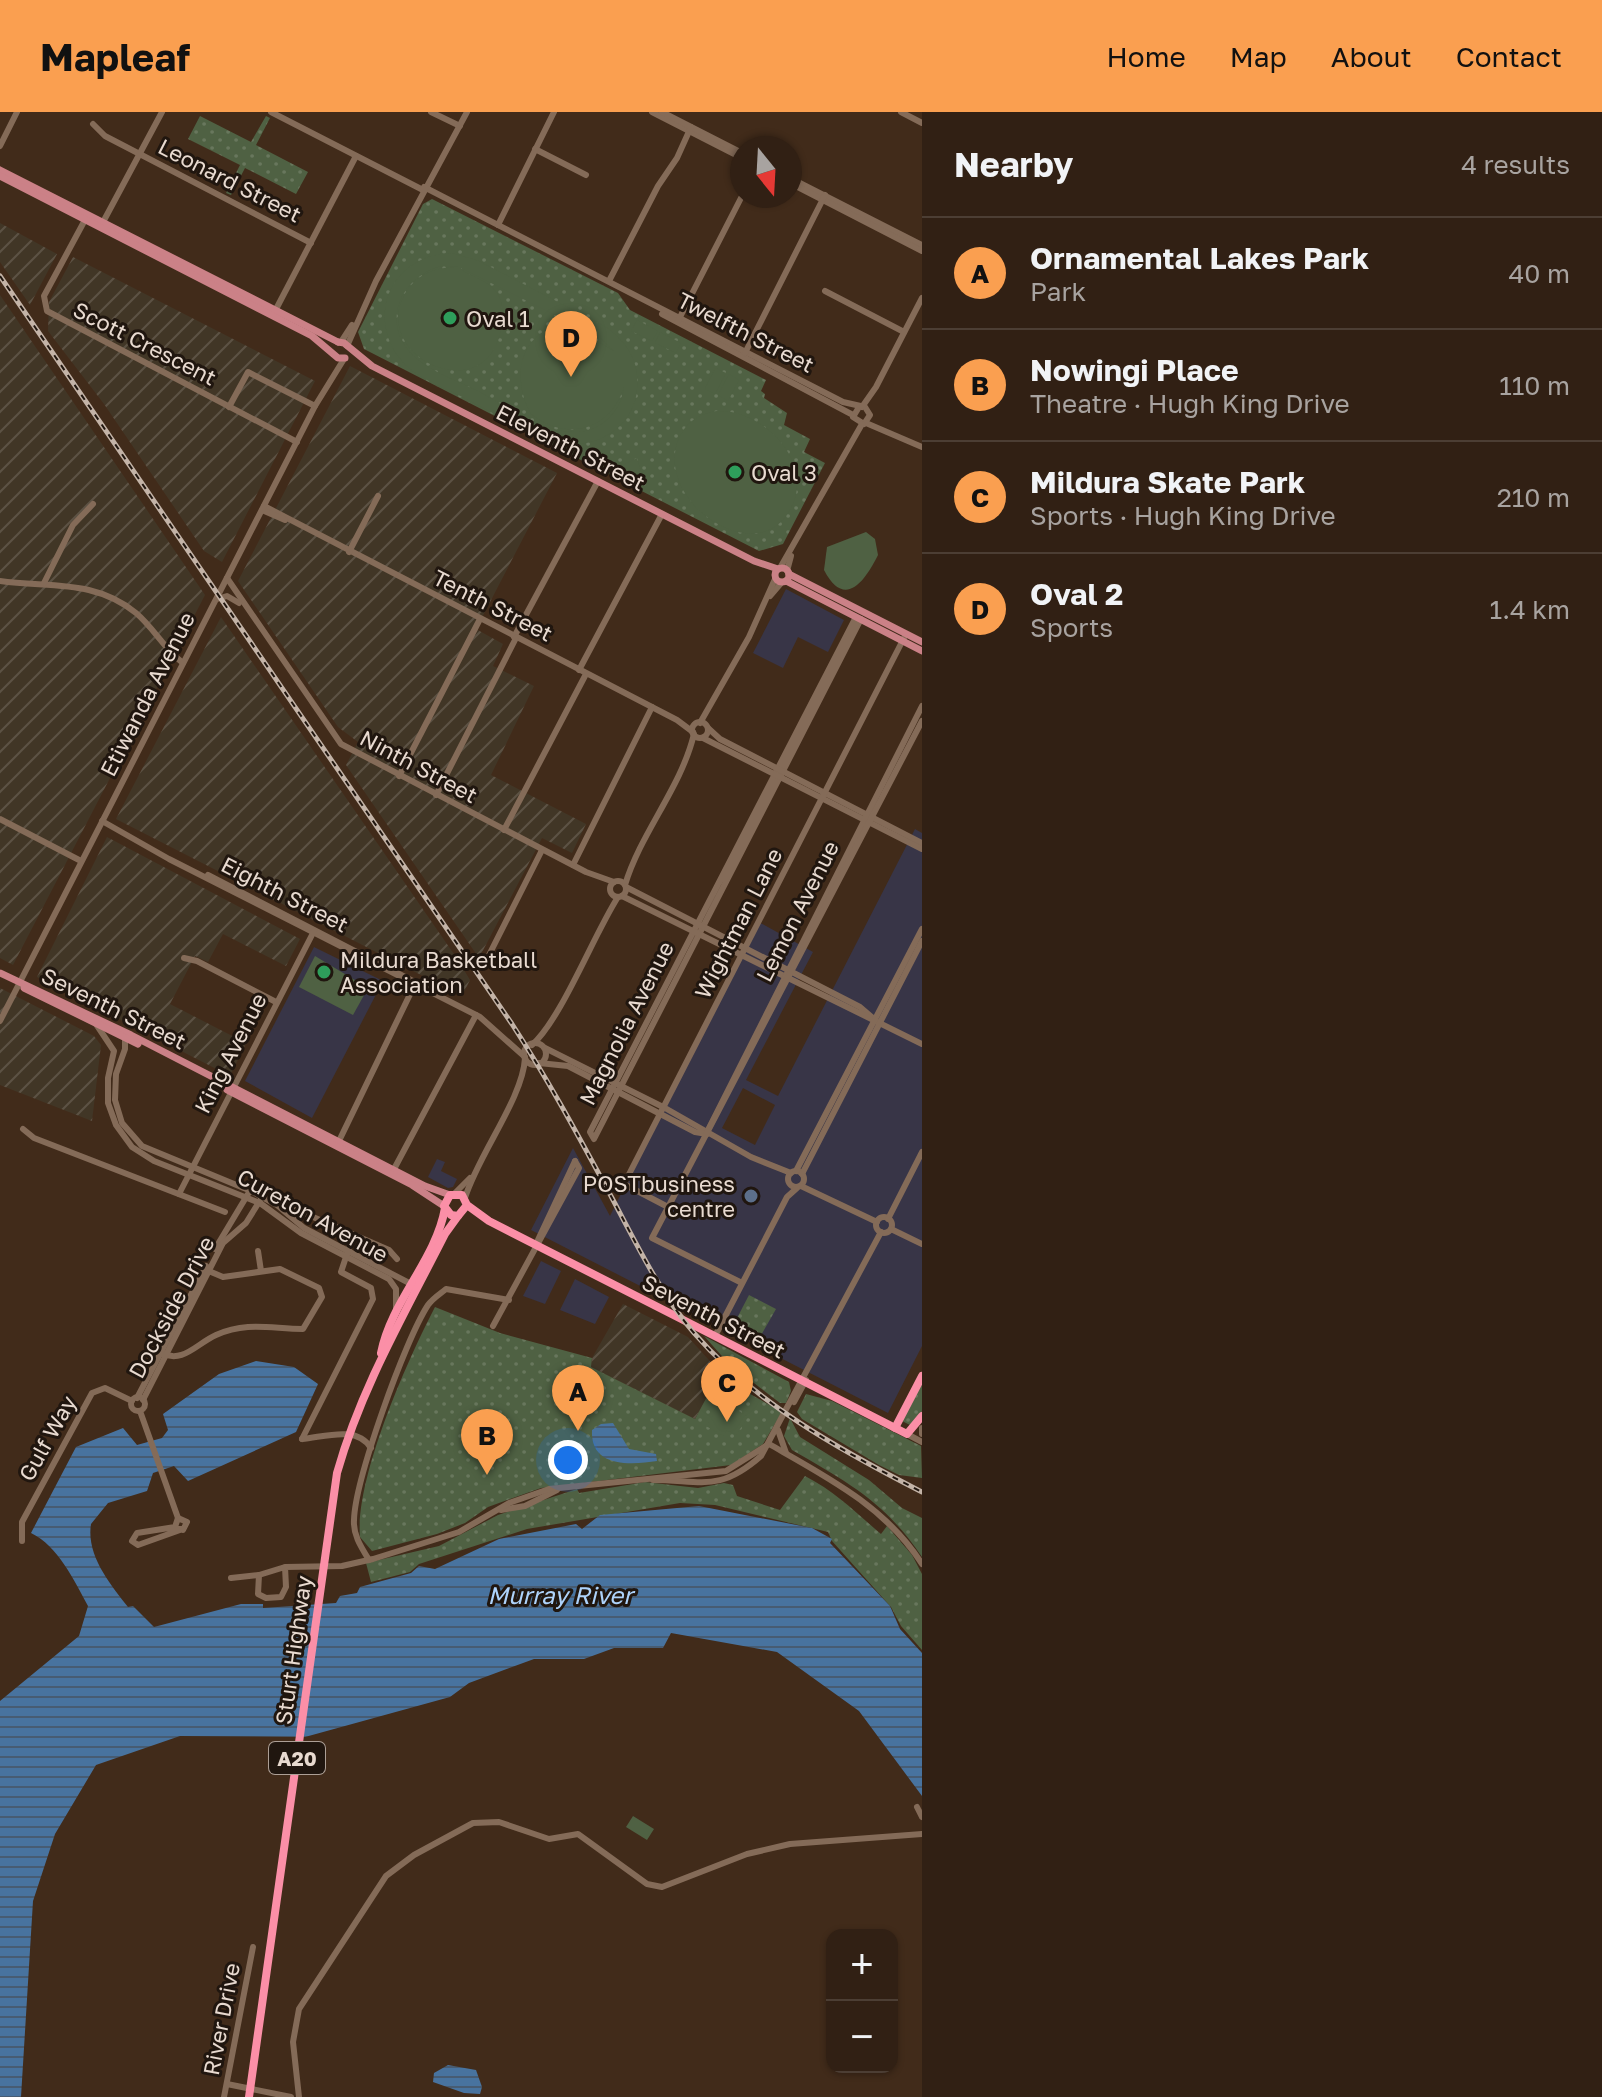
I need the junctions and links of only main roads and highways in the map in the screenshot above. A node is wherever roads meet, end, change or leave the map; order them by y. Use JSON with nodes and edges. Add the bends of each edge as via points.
{"nodes":[{"id":1,"x":0,"y":173,"type":"edge"},
{"id":2,"x":275,"y":313,"type":"junction"},
{"id":3,"x":344,"y":345,"type":"junction"},
{"id":4,"x":335,"y":353,"type":"junction"},
{"id":5,"x":344,"y":358,"type":"junction"},
{"id":6,"x":372,"y":366,"type":"junction"},
{"id":7,"x":904,"y":637,"type":"junction"},
{"id":8,"x":922,"y":642,"type":"edge"},
{"id":9,"x":922,"y":651,"type":"edge"},
{"id":10,"x":0,"y":973,"type":"edge"},
{"id":11,"x":19,"y":983,"type":"junction"},
{"id":12,"x":125,"y":1035,"type":"junction"},
{"id":13,"x":393,"y":1172,"type":"junction"},
{"id":14,"x":452,"y":1194,"type":"junction"},
{"id":15,"x":466,"y":1201,"type":"junction"},
{"id":16,"x":444,"y":1207,"type":"junction"},
{"id":17,"x":460,"y":1216,"type":"junction"},
{"id":18,"x":489,"y":1221,"type":"junction"},
{"id":19,"x":381,"y":1357,"type":"junction"},
{"id":20,"x":922,"y":1376,"type":"edge"},
{"id":21,"x":922,"y":1416,"type":"edge"},
{"id":22,"x":895,"y":1428,"type":"junction"},
{"id":23,"x":249,"y":2097,"type":"edge"}],
"edges":[{"from":1,"to":2,"type":"main road","name":"Eleventh Street"},
{"from":2,"to":3,"type":"main road","name":"Eleventh Street"},
{"from":2,"to":4,"type":"main road","name":"Eleventh Street"},
{"from":3,"to":4,"type":"main road"},
{"from":3,"to":5,"type":"main road"},
{"from":3,"to":6,"type":"main road","name":"Eleventh Street"},
{"from":4,"to":5,"type":"main road","name":"Eleventh Street"},
{"from":5,"to":6,"type":"main road","name":"Eleventh Street"},
{"from":6,"to":7,"type":"main road","name":"Eleventh Street"},
{"from":7,"to":8,"type":"main road","name":"Eleventh Street"},
{"from":7,"to":9,"type":"main road","name":"Eleventh Street"},
{"from":10,"to":11,"type":"main road"},
{"from":11,"to":12,"type":"main road","name":"Seventh Street"},
{"from":11,"to":12,"type":"main road","name":"Seventh Street","via":[[34,995]]},
{"from":12,"to":13,"type":"main road","name":"Seventh Street"},
{"from":13,"to":14,"type":"main road","name":"Seventh Street"},
{"from":13,"to":16,"type":"main road","name":"Seventh Street"},
{"from":14,"to":15,"type":"highway","name":"Seventh Street"},
{"from":14,"to":16,"type":"highway","number":"A20"},
{"from":15,"to":17,"type":"highway","number":"A20"},
{"from":15,"to":18,"type":"highway","name":"Seventh Street"},
{"from":16,"to":17,"type":"highway","name":"Seventh Street"},
{"from":16,"to":19,"type":"highway","name":"Sturt Highway","number":"A20","via":[[439,1231],[395,1316]]},
{"from":17,"to":18,"type":"highway","name":"Seventh Street"},
{"from":17,"to":19,"type":"highway","name":"Sturt Highway","number":"A20","via":[[445,1234]]},
{"from":18,"to":22,"type":"highway","name":"Seventh Street"},
{"from":19,"to":23,"type":"highway","name":"Sturt Highway","number":"A20","via":[[344,1448],[325,1548]]},
{"from":20,"to":22,"type":"highway"},
{"from":21,"to":22,"type":"highway","name":"Seventh Street","via":[[907,1434]]}]}
